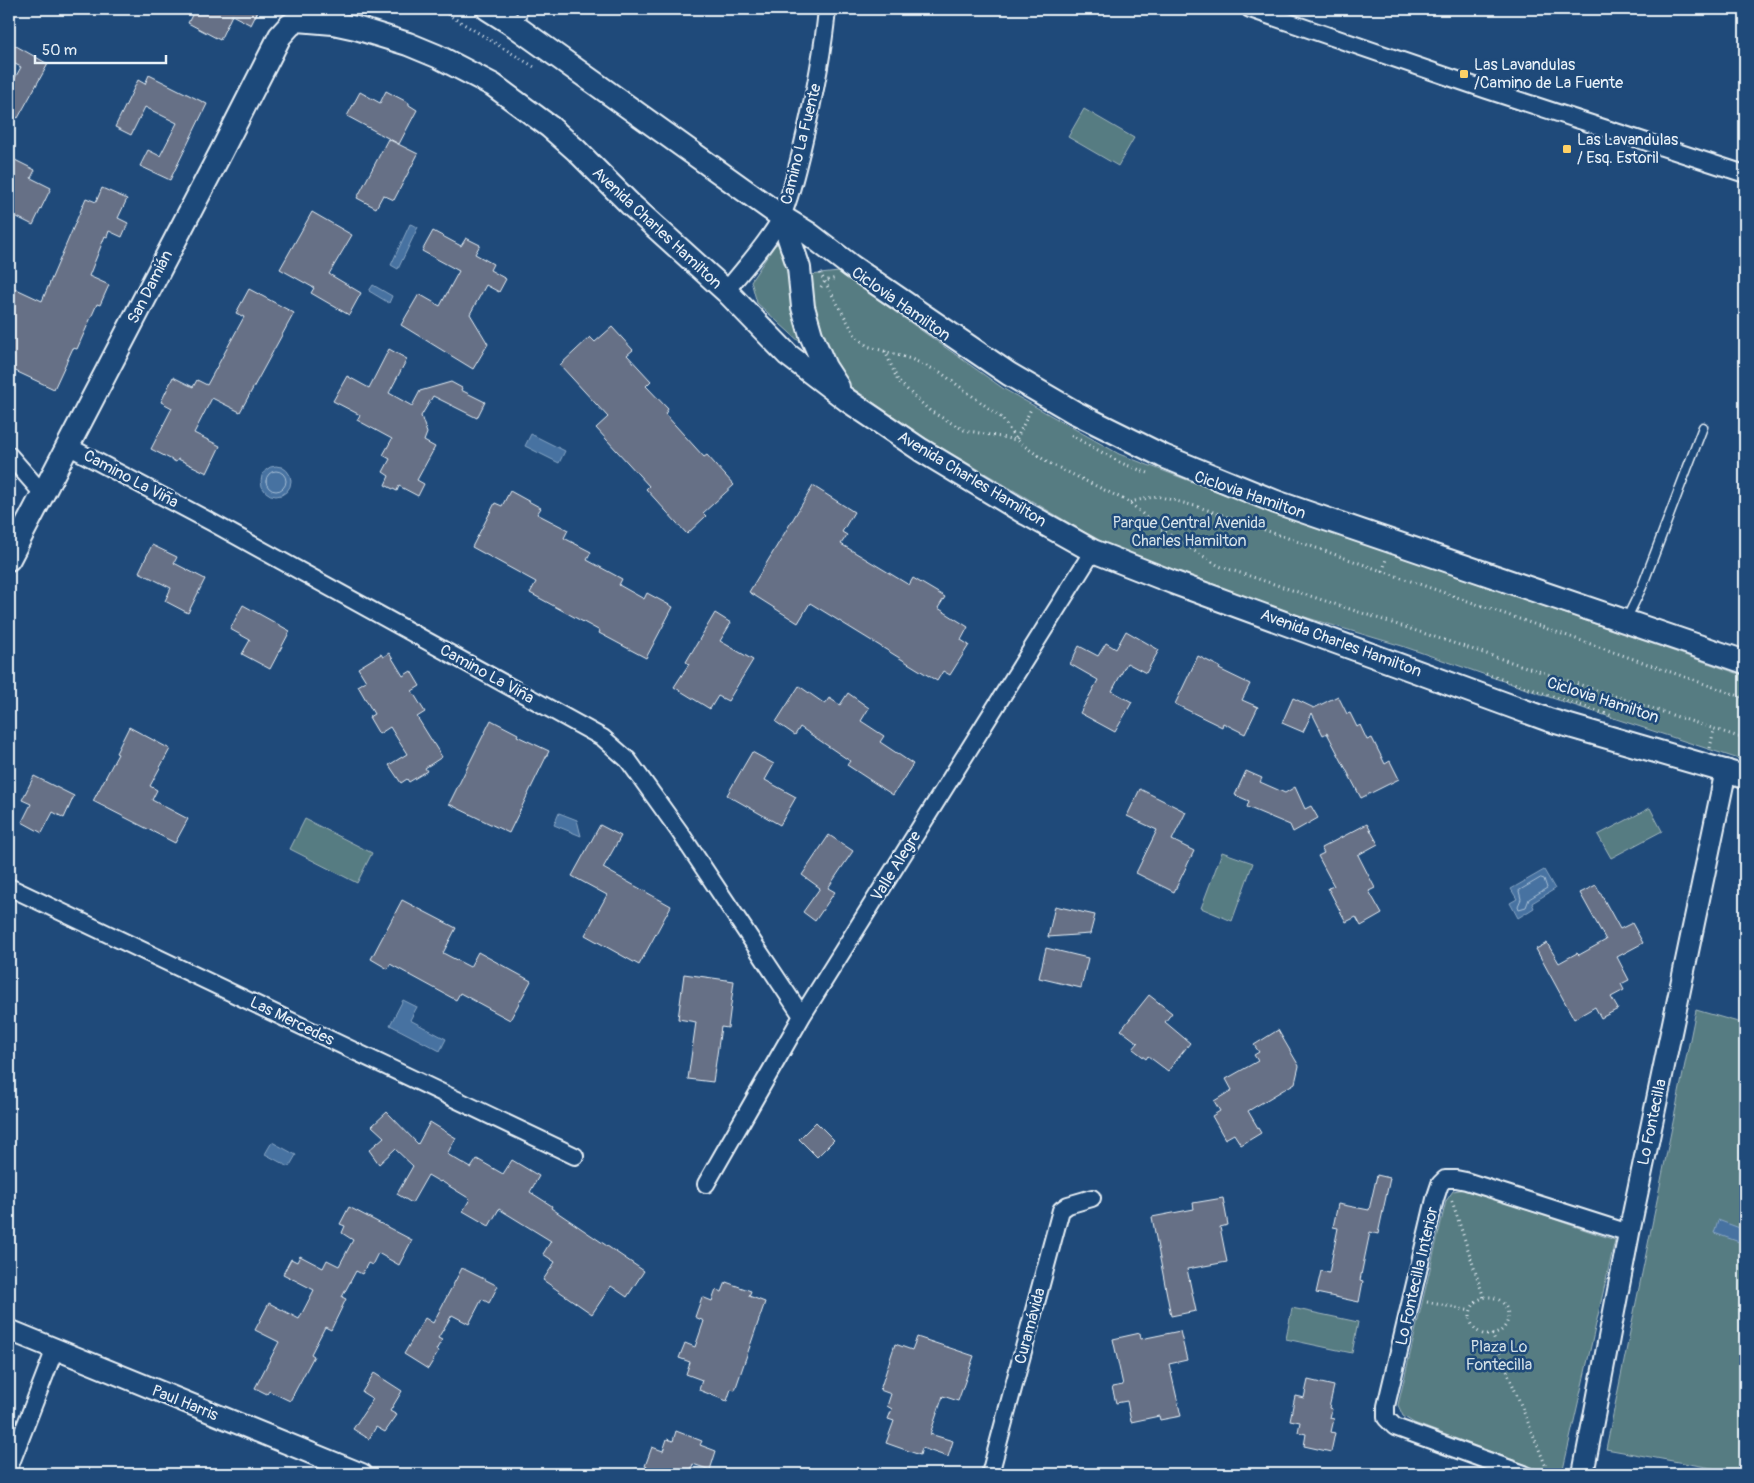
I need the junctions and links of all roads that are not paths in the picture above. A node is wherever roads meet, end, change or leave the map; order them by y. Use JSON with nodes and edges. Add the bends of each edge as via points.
{"nodes":[{"id":1,"x":488,"y":9,"type":"edge"},
{"id":2,"x":827,"y":9,"type":"edge"},
{"id":3,"x":1250,"y":9,"type":"edge"},
{"id":4,"x":520,"y":17,"type":"edge"},
{"id":5,"x":298,"y":20,"type":"joint"},
{"id":6,"x":1745,"y":174,"type":"edge"},
{"id":7,"x":782,"y":217,"type":"junction"},
{"id":8,"x":806,"y":264,"type":"junction"},
{"id":9,"x":847,"y":271,"type":"junction"},
{"id":10,"x":726,"y":292,"type":"junction"},
{"id":11,"x":847,"y":400,"type":"junction"},
{"id":12,"x":1703,"y":427,"type":"dead end"},
{"id":13,"x":68,"y":446,"type":"junction"},
{"id":14,"x":9,"y":455,"type":"edge"},
{"id":15,"x":43,"y":494,"type":"junction"},
{"id":16,"x":1093,"y":551,"type":"junction"},
{"id":17,"x":9,"y":559,"type":"edge"},
{"id":18,"x":1626,"y":621,"type":"junction"},
{"id":19,"x":1745,"y":662,"type":"edge"},
{"id":20,"x":1730,"y":766,"type":"edge"},
{"id":21,"x":9,"y":887,"type":"edge"},
{"id":22,"x":802,"y":1016,"type":"junction"},
{"id":23,"x":575,"y":1156,"type":"dead end"},
{"id":24,"x":706,"y":1184,"type":"dead end"},
{"id":25,"x":1092,"y":1198,"type":"dead end"},
{"id":26,"x":1629,"y":1233,"type":"junction"},
{"id":27,"x":9,"y":1330,"type":"edge"},
{"id":28,"x":55,"y":1350,"type":"junction"},
{"id":29,"x":9,"y":1468,"type":"edge"},
{"id":30,"x":362,"y":1474,"type":"edge"},
{"id":31,"x":990,"y":1474,"type":"edge"},
{"id":32,"x":1524,"y":1474,"type":"edge"},
{"id":33,"x":1583,"y":1474,"type":"edge"}],
"edges":[{"from":1,"to":4,"type":"main road"},
{"from":2,"to":7,"type":"street","name":"Camino La Fuente","via":[[813,100]]},
{"from":3,"to":6,"type":"street"},
{"from":4,"to":7,"type":"main road"},
{"from":5,"to":10,"type":"main road","name":"Avenida Charles Hamilton","via":[[333,23],[401,41],[493,85],[550,126]]},
{"from":5,"to":13,"type":"main road","name":"San Damián","via":[[280,36]]},
{"from":7,"to":8,"type":"main road"},
{"from":7,"to":9,"type":"main road","via":[[808,233]]},
{"from":7,"to":10,"type":"street","name":"Camino La Fuente"},
{"from":8,"to":9,"type":"main road","via":[[834,261]]},
{"from":8,"to":11,"type":"main road","via":[[803,306],[811,335],[825,367]]},
{"from":9,"to":18,"type":"main road","via":[[1009,374],[1031,403],[1108,430],[1276,502]]},
{"from":10,"to":11,"type":"main road","name":"Avenida Charles Hamilton","via":[[788,355]]},
{"from":11,"to":16,"type":"main road","name":"Avenida Charles Hamilton","via":[[921,450]]},
{"from":12,"to":18,"type":"lane"},
{"from":13,"to":15,"type":"main road","name":"San Damián"},
{"from":13,"to":22,"type":"street","name":"Camino La Viña","via":[[604,738],[628,760],[679,831]]},
{"from":14,"to":15,"type":"street"},
{"from":15,"to":17,"type":"main road","name":"San Damián"},
{"from":16,"to":20,"type":"main road","name":"Avenida Charles Hamilton","via":[[1549,720]]},
{"from":16,"to":22,"type":"street","name":"Valle Alegre"},
{"from":18,"to":19,"type":"main road"},
{"from":20,"to":26,"type":"street","name":"Lo Fontecilla"},
{"from":21,"to":23,"type":"street","name":"Las Mercedes"},
{"from":22,"to":24,"type":"street","name":"Valle Alegre"},
{"from":25,"to":31,"type":"street","name":"Curamávida","via":[[1061,1210]]},
{"from":26,"to":32,"type":"street","name":"Lo Fontecilla Interior","via":[[1456,1178],[1445,1179],[1440,1184],[1386,1406],[1386,1418],[1395,1427]]},
{"from":26,"to":33,"type":"street","name":"Lo Fontecilla"},
{"from":27,"to":28,"type":"street","name":"Paul Harris"},
{"from":28,"to":29,"type":"street"},
{"from":28,"to":30,"type":"street","name":"Paul Harris"}]}
